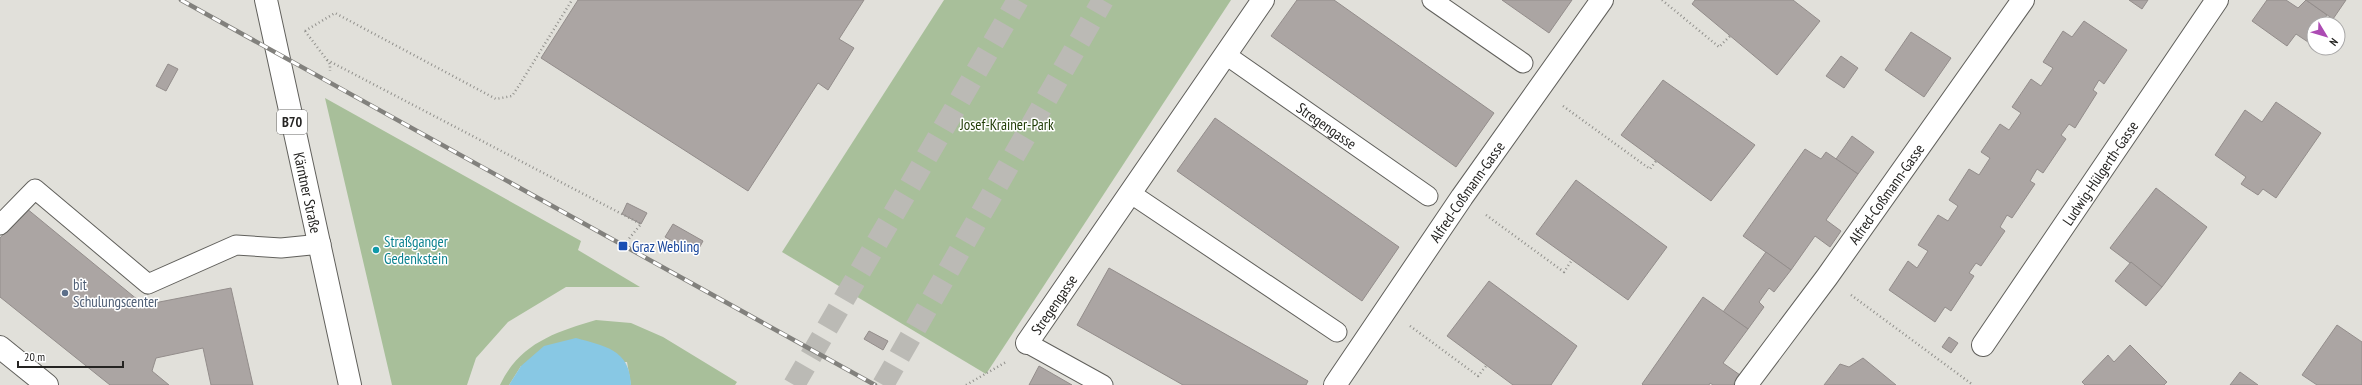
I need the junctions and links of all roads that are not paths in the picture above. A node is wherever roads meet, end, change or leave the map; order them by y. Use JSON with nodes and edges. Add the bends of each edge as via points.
{"nodes":[{"id":1,"x":266,"y":0,"type":"edge"},
{"id":2,"x":1263,"y":0,"type":"edge"},
{"id":3,"x":1432,"y":0,"type":"edge"},
{"id":4,"x":1602,"y":0,"type":"edge"},
{"id":5,"x":2023,"y":0,"type":"edge"},
{"id":6,"x":2217,"y":0,"type":"edge"},
{"id":7,"x":1226,"y":55,"type":"junction"},
{"id":8,"x":1523,"y":63,"type":"dead end"},
{"id":9,"x":1130,"y":193,"type":"junction"},
{"id":10,"x":1428,"y":196,"type":"dead end"},
{"id":11,"x":0,"y":225,"type":"edge"},
{"id":12,"x":321,"y":244,"type":"junction"},
{"id":13,"x":1337,"y":332,"type":"dead end"},
{"id":14,"x":1027,"y":343,"type":"joint"},
{"id":15,"x":1983,"y":345,"type":"dead end"},
{"id":16,"x":0,"y":346,"type":"edge"},
{"id":17,"x":47,"y":385,"type":"edge"},
{"id":18,"x":350,"y":385,"type":"edge"},
{"id":19,"x":1103,"y":385,"type":"edge"},
{"id":20,"x":1335,"y":385,"type":"edge"},
{"id":21,"x":1746,"y":385,"type":"edge"}],
"edges":[{"from":1,"to":12,"type":"street","name":"Kärntner Straße","number":"B70"},
{"from":2,"to":7,"type":"street","name":"Stregengasse"},
{"from":3,"to":8,"type":"lane"},
{"from":4,"to":20,"type":"street","name":"Alfred-Coßmann-Gasse","via":[[1462,197]]},
{"from":5,"to":21,"type":"street","name":"Alfred-Coßmann-Gasse","via":[[1827,277]]},
{"from":6,"to":15,"type":"street","name":"Ludwig-Hülgerth-Gasse"},
{"from":7,"to":9,"type":"street","name":"Stregengasse"},
{"from":7,"to":10,"type":"lane","name":"Stregengasse"},
{"from":9,"to":13,"type":"lane"},
{"from":9,"to":14,"type":"street","name":"Stregengasse"},
{"from":11,"to":12,"type":"lane","via":[[35,189],[148,284],[236,245],[281,248]]},
{"from":12,"to":18,"type":"street","name":"Kärntner Straße","number":"B70"},
{"from":14,"to":19,"type":"lane","name":"Stregengasse"},
{"from":16,"to":17,"type":"street"}]}
